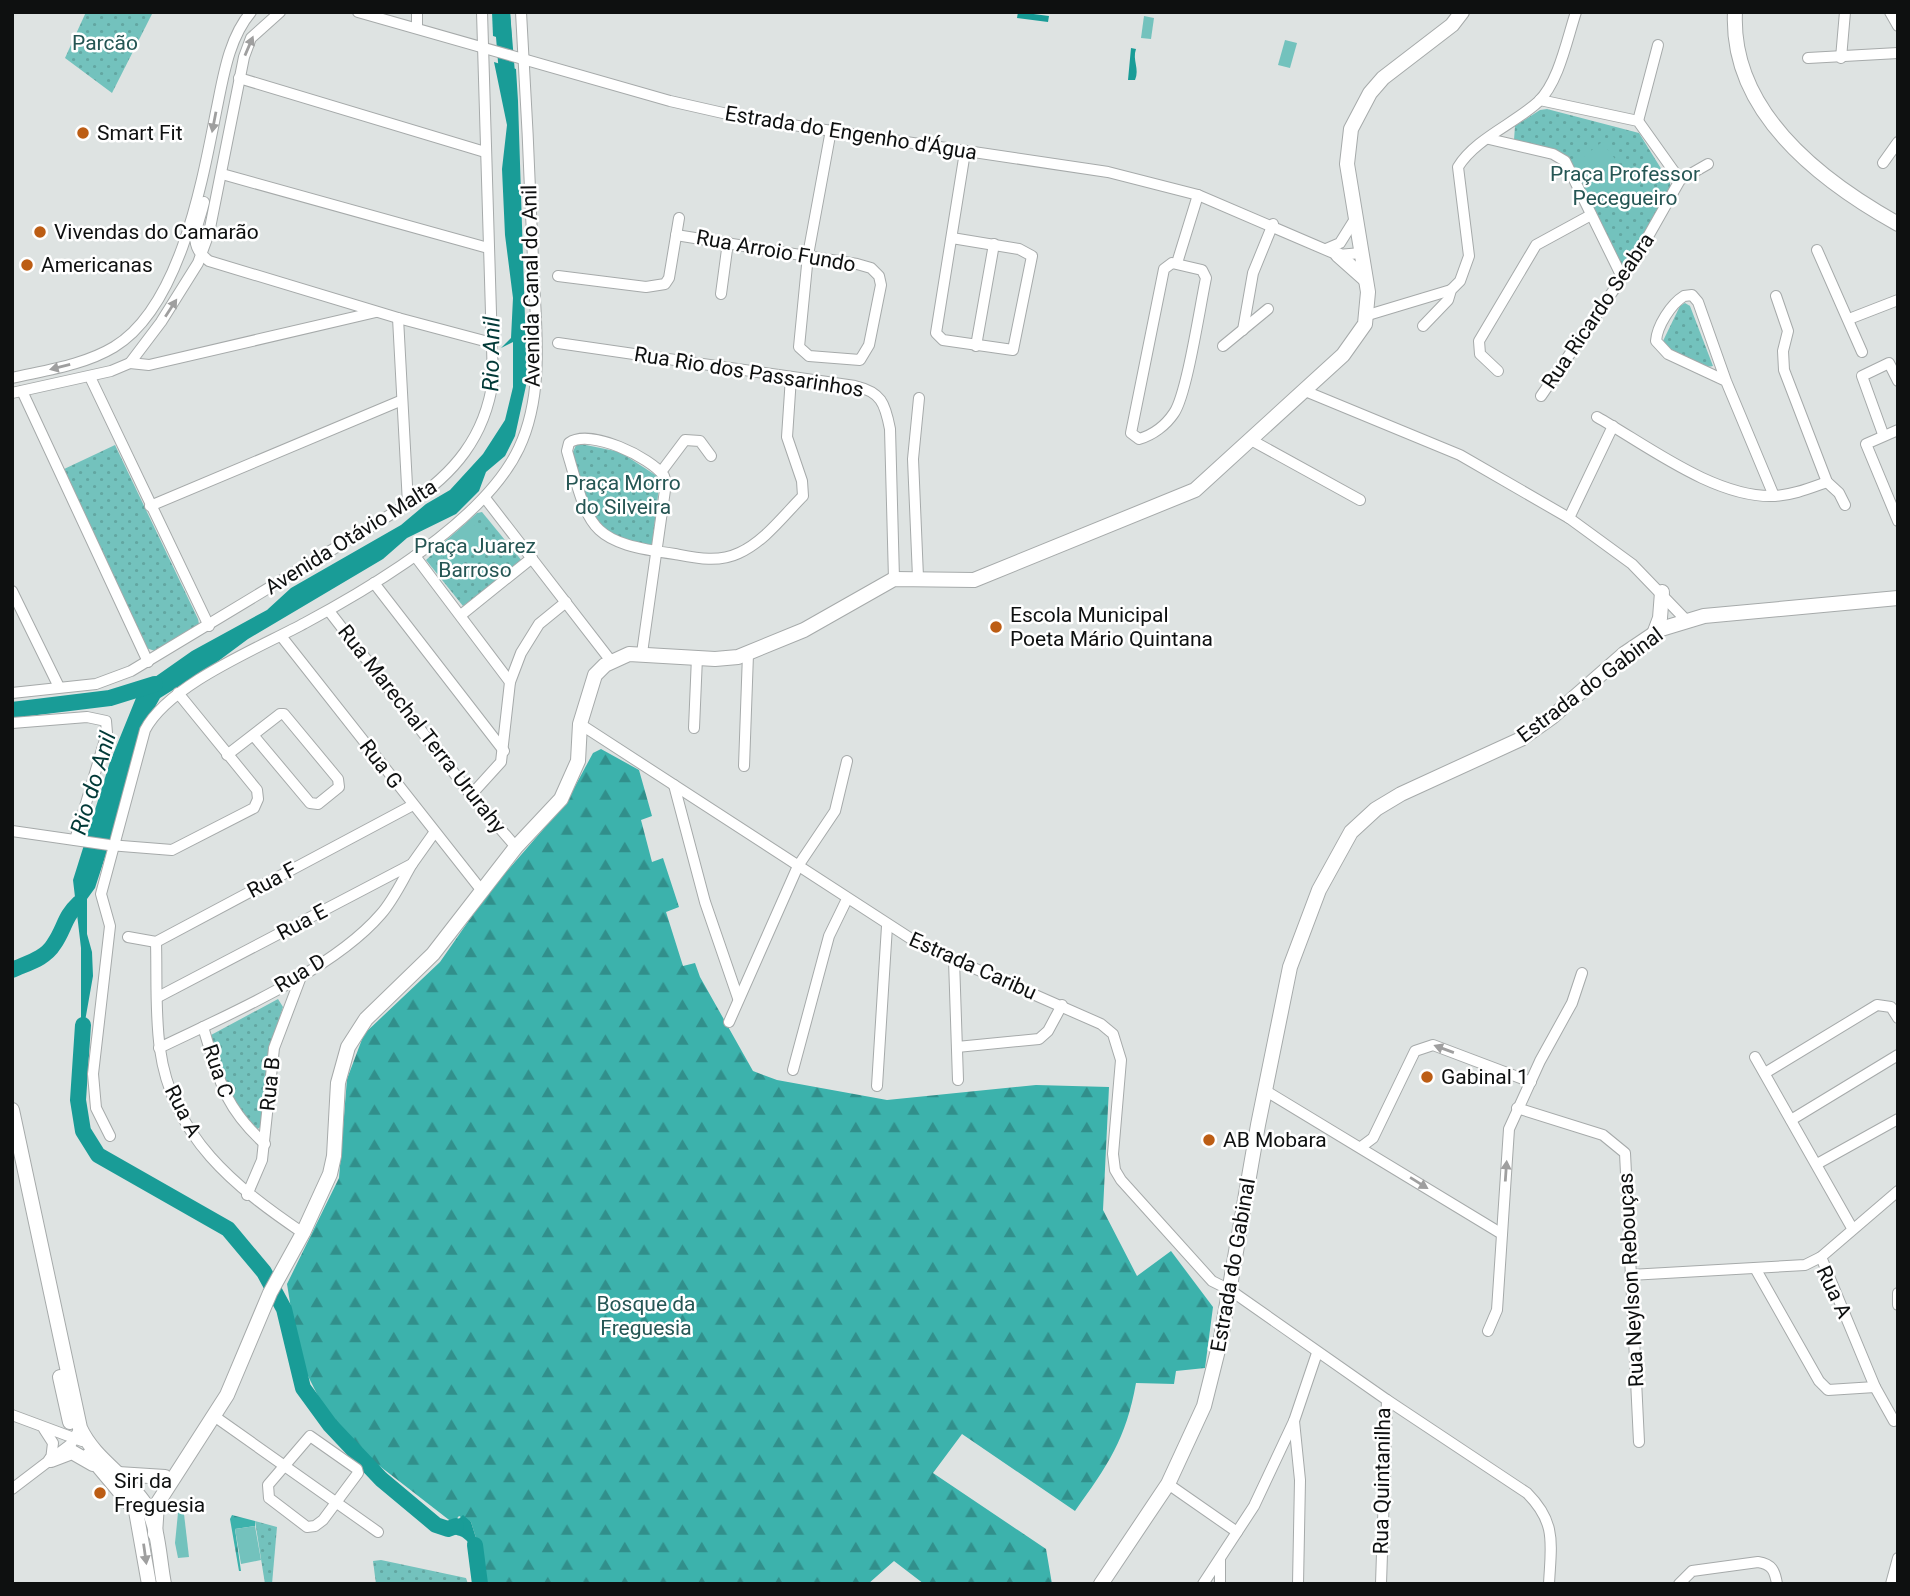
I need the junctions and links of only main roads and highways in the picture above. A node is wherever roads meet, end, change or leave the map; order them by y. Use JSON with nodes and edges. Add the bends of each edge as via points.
{"nodes":[{"id":1,"x":1462,"y":12,"type":"edge"},
{"id":2,"x":1735,"y":12,"type":"edge"},
{"id":3,"x":1898,"y":224,"type":"edge"},
{"id":4,"x":1332,"y":252,"type":"road end"},
{"id":5,"x":1365,"y":279,"type":"junction"},
{"id":6,"x":1662,"y":592,"type":"road end"},
{"id":7,"x":1898,"y":598,"type":"edge"},
{"id":8,"x":1654,"y":634,"type":"junction"},
{"id":9,"x":12,"y":1110,"type":"edge"},
{"id":10,"x":56,"y":1327,"type":"junction"},
{"id":11,"x":78,"y":1434,"type":"junction"},
{"id":12,"x":51,"y":1460,"type":"road end"},
{"id":13,"x":179,"y":1466,"type":"junction"},
{"id":14,"x":102,"y":1472,"type":"junction"},
{"id":15,"x":117,"y":1473,"type":"junction"},
{"id":16,"x":165,"y":1477,"type":"junction"},
{"id":17,"x":145,"y":1504,"type":"junction"},
{"id":18,"x":140,"y":1525,"type":"junction"},
{"id":19,"x":155,"y":1534,"type":"junction"},
{"id":20,"x":149,"y":1584,"type":"edge"},
{"id":21,"x":163,"y":1584,"type":"edge"},
{"id":22,"x":1101,"y":1584,"type":"edge"}],
"edges":[{"from":1,"to":5,"type":"main road","via":[[1452,25],[1383,78],[1359,110],[1347,144],[1347,164]]},
{"from":2,"to":3,"type":"main road","via":[[1741,68],[1750,91],[1780,135],[1863,203]]},
{"from":4,"to":5,"type":"main road"},
{"from":5,"to":13,"type":"main road","via":[[1366,324],[1343,355],[1195,490],[974,580],[894,579],[804,630],[748,654],[715,659],[642,653],[611,661],[595,675],[569,786],[433,954],[366,1019],[348,1047],[338,1083],[334,1156],[325,1186],[270,1293],[227,1395]]},
{"from":6,"to":8,"type":"main road"},
{"from":7,"to":8,"type":"main road","name":"Estrada do Gabinal","via":[[1686,620]]},
{"from":8,"to":22,"type":"main road","name":"Estrada do Gabinal","via":[[1521,739],[1401,794],[1351,832],[1319,890],[1290,967],[1204,1406],[1168,1484]]},
{"from":9,"to":10,"type":"main road"},
{"from":10,"to":11,"type":"main road","via":[[66,1353]]},
{"from":10,"to":11,"type":"main road","via":[[66,1406]]},
{"from":11,"to":14,"type":"main road"},
{"from":11,"to":15,"type":"main road"},
{"from":12,"to":14,"type":"main road","via":[[63,1453],[76,1453]]},
{"from":13,"to":16,"type":"main road"},
{"from":13,"to":19,"type":"main road","via":[[157,1504]]},
{"from":14,"to":18,"type":"main road","via":[[127,1498]]},
{"from":15,"to":16,"type":"main road"},
{"from":15,"to":17,"type":"main road"},
{"from":16,"to":17,"type":"main road"},
{"from":17,"to":18,"type":"main road"},
{"from":17,"to":19,"type":"main road"},
{"from":18,"to":20,"type":"main road","one_way":true},
{"from":19,"to":21,"type":"main road"}]}
